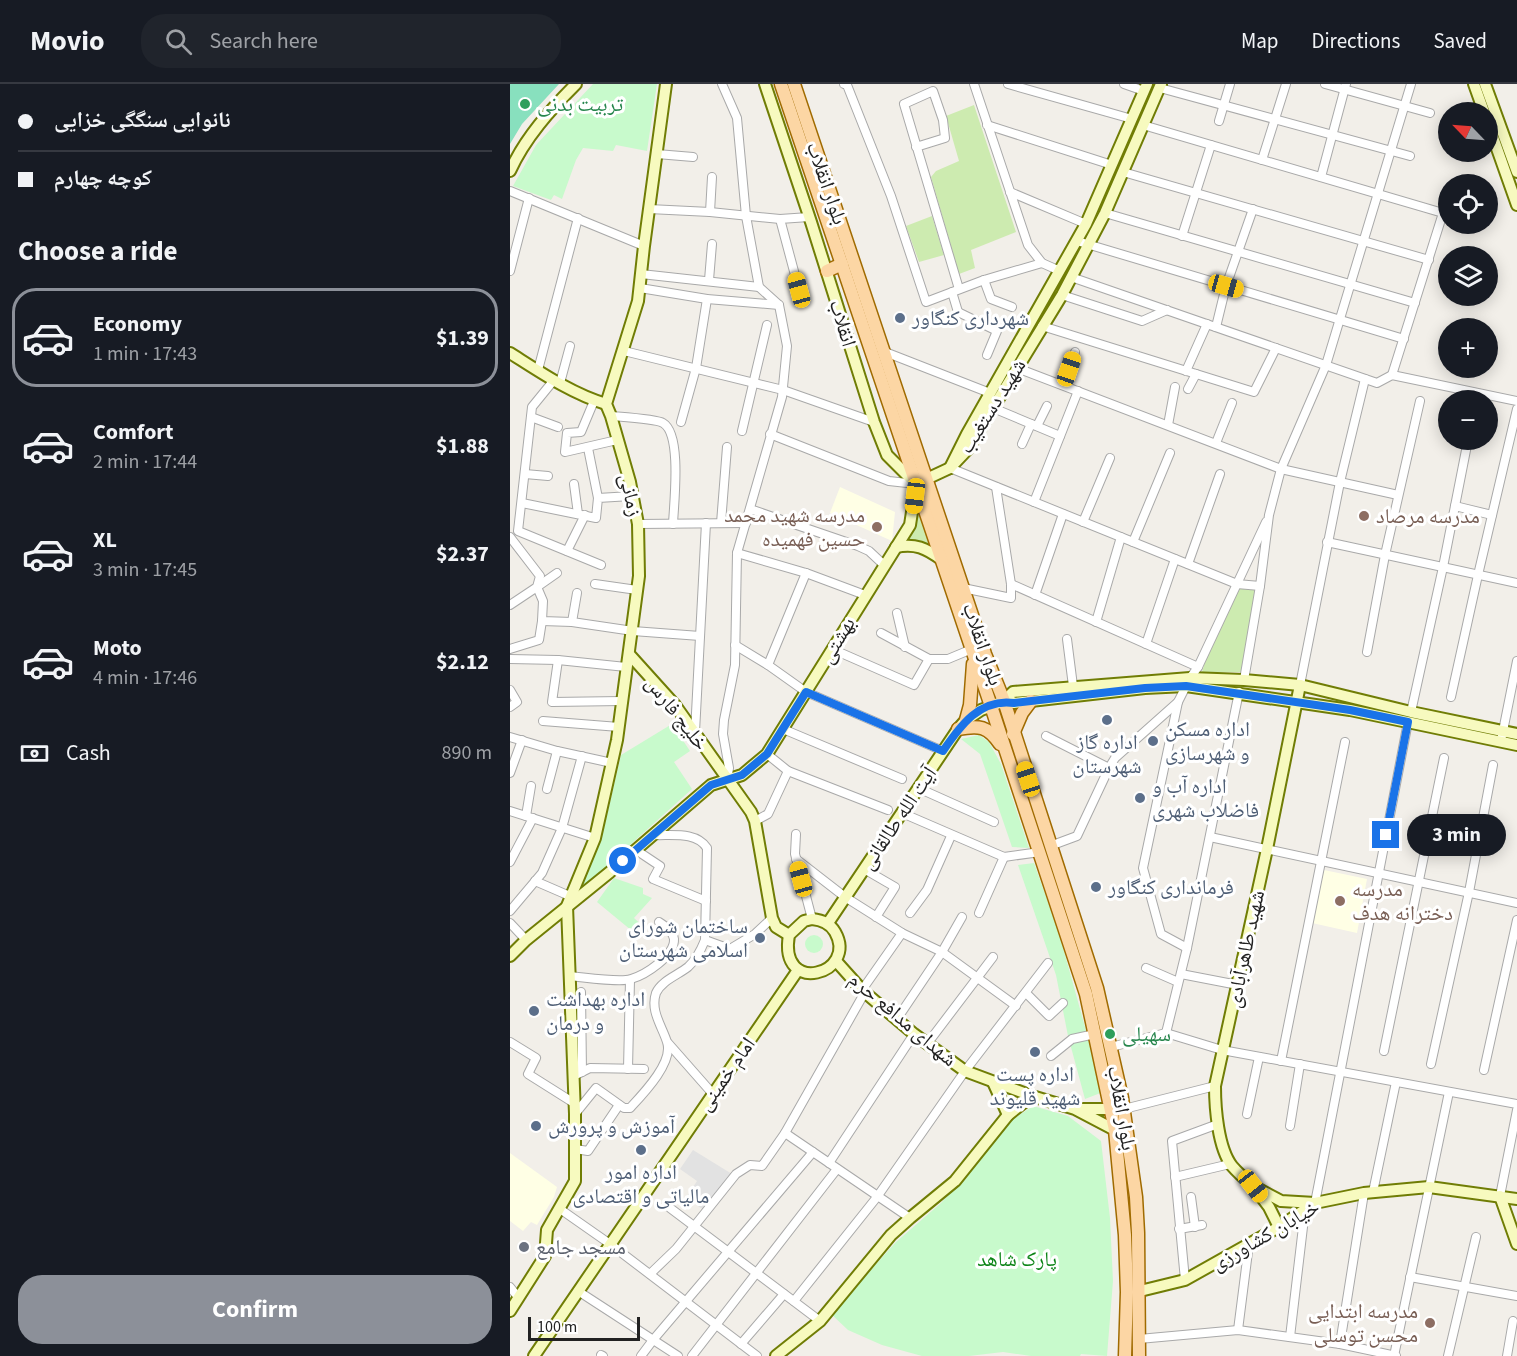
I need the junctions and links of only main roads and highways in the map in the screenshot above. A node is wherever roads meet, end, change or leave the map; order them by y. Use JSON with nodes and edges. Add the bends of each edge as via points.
{"nodes":[{"id":1,"x":781,"y":84,"type":"edge"},
{"id":2,"x":794,"y":84,"type":"edge"},
{"id":3,"x":842,"y":264,"type":"junction"},
{"id":4,"x":827,"y":271,"type":"road end"},
{"id":5,"x":922,"y":482,"type":"junction"},
{"id":6,"x":972,"y":652,"type":"junction"},
{"id":7,"x":1031,"y":701,"type":"road end"},
{"id":8,"x":1013,"y":734,"type":"junction"},
{"id":9,"x":1007,"y":753,"type":"junction"},
{"id":10,"x":1045,"y":849,"type":"junction"},
{"id":11,"x":1118,"y":1109,"type":"junction"},
{"id":12,"x":1121,"y":1130,"type":"junction"},
{"id":13,"x":1125,"y":1356,"type":"edge"},
{"id":14,"x":1138,"y":1356,"type":"edge"}],
"edges":[{"from":1,"to":3,"type":"main road","name":"بلوار انقلاب"},
{"from":2,"to":5,"type":"main road","name":"بلوار انقلاب","via":[[885,352]]},
{"from":3,"to":4,"type":"main road"},
{"from":3,"to":5,"type":"main road","name":"بلوار انقلاب"},
{"from":5,"to":6,"type":"main road","name":"بلوار انقلاب"},
{"from":5,"to":8,"type":"main road","name":"بلوار انقلاب"},
{"from":6,"to":9,"type":"main road","name":"بلوار انقلاب"},
{"from":6,"to":9,"type":"main road","via":[[974,678],[962,724],[992,732]]},
{"from":7,"to":8,"type":"main road"},
{"from":8,"to":10,"type":"main road","name":"بلوار انقلاب"},
{"from":9,"to":10,"type":"main road","name":"بلوار انقلاب"},
{"from":10,"to":11,"type":"main road","name":"بلوار انقلاب"},
{"from":10,"to":11,"type":"main road","name":"بلوار انقلاب","via":[[1097,988],[1111,1047]]},
{"from":11,"to":12,"type":"main road","name":"بلوار انقلاب"},
{"from":12,"to":13,"type":"main road","name":"بلوار انقلاب"},
{"from":12,"to":14,"type":"main road","name":"بلوار انقلاب","via":[[1136,1197]]}]}
